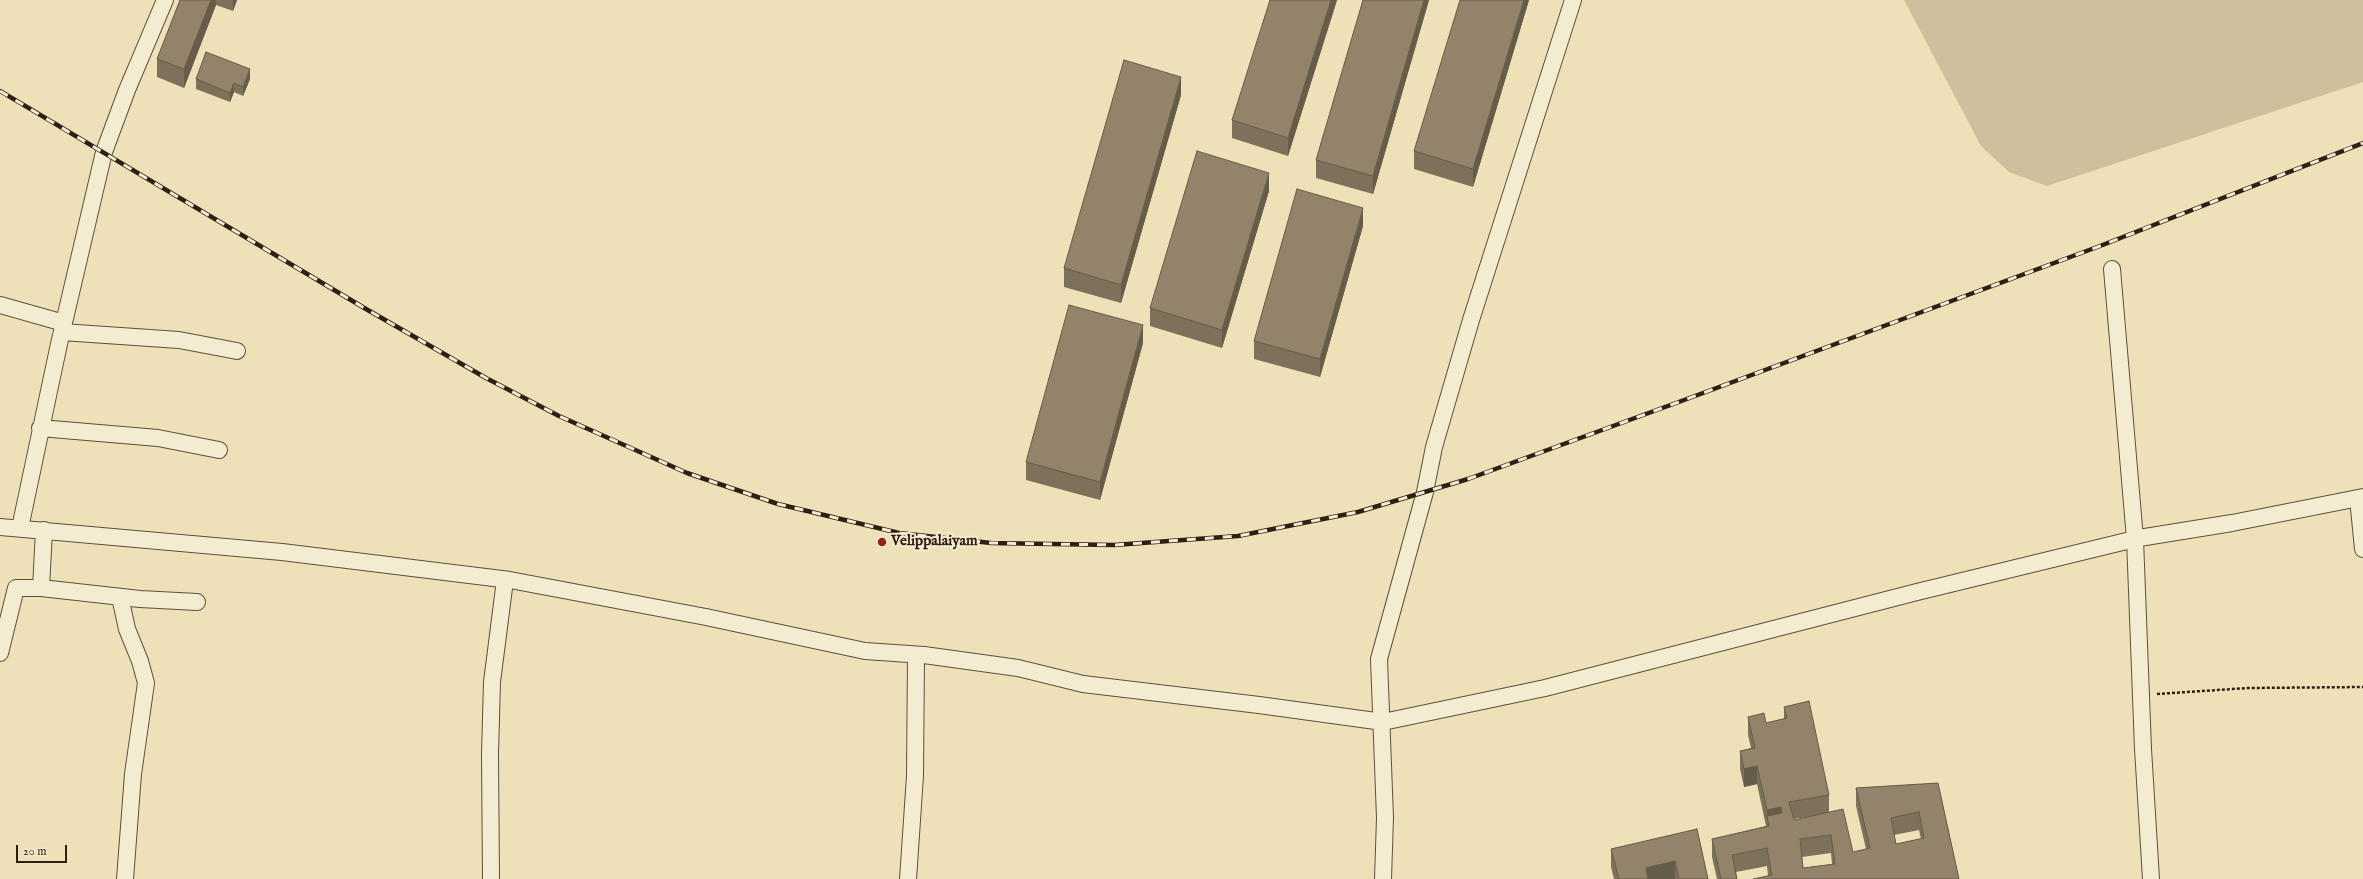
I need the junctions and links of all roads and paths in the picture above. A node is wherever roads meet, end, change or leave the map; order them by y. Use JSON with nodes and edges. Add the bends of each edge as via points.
{"nodes":[{"id":1,"x":165,"y":0,"type":"edge"},
{"id":2,"x":1573,"y":0,"type":"edge"},
{"id":3,"x":2112,"y":269,"type":"dead end"},
{"id":4,"x":0,"y":305,"type":"edge"},
{"id":5,"x":63,"y":327,"type":"junction"},
{"id":6,"x":237,"y":351,"type":"dead end"},
{"id":7,"x":40,"y":428,"type":"junction"},
{"id":8,"x":219,"y":450,"type":"dead end"},
{"id":9,"x":2360,"y":498,"type":"edge"},
{"id":10,"x":0,"y":527,"type":"edge"},
{"id":11,"x":20,"y":528,"type":"junction"},
{"id":12,"x":44,"y":530,"type":"junction"},
{"id":13,"x":2135,"y":539,"type":"junction"},
{"id":14,"x":2363,"y":549,"type":"edge"},
{"id":15,"x":505,"y":580,"type":"junction"},
{"id":16,"x":41,"y":588,"type":"junction"},
{"id":17,"x":120,"y":597,"type":"junction"},
{"id":18,"x":197,"y":602,"type":"dead end"},
{"id":19,"x":0,"y":653,"type":"edge"},
{"id":20,"x":916,"y":655,"type":"junction"},
{"id":21,"x":2363,"y":687,"type":"edge"},
{"id":22,"x":2140,"y":695,"type":"junction"},
{"id":23,"x":1382,"y":722,"type":"junction"},
{"id":24,"x":125,"y":879,"type":"edge"},
{"id":25,"x":491,"y":879,"type":"edge"},
{"id":26,"x":908,"y":879,"type":"edge"},
{"id":27,"x":1383,"y":879,"type":"edge"},
{"id":28,"x":2151,"y":879,"type":"edge"}],
"edges":[{"from":1,"to":5,"type":"street","via":[[104,152]]},
{"from":2,"to":23,"type":"street","via":[[1498,234],[1434,447],[1425,492],[1379,659]]},
{"from":3,"to":13,"type":"street"},
{"from":4,"to":5,"type":"street"},
{"from":5,"to":6,"type":"street","via":[[179,340]]},
{"from":5,"to":7,"type":"street"},
{"from":7,"to":8,"type":"street","via":[[151,438]]},
{"from":7,"to":11,"type":"street"},
{"from":9,"to":13,"type":"street"},
{"from":9,"to":14,"type":"street"},
{"from":10,"to":11,"type":"street"},
{"from":11,"to":12,"type":"street"},
{"from":12,"to":15,"type":"street","via":[[282,552]]},
{"from":12,"to":16,"type":"street"},
{"from":13,"to":22,"type":"street"},
{"from":13,"to":23,"type":"street","via":[[1545,688]]},
{"from":15,"to":20,"type":"street","via":[[629,602],[865,652]]},
{"from":15,"to":25,"type":"street","via":[[492,682]]},
{"from":16,"to":17,"type":"street"},
{"from":16,"to":19,"type":"street","via":[[16,588]]},
{"from":17,"to":18,"type":"street"},
{"from":17,"to":24,"type":"street","via":[[127,629],[146,683],[133,774]]},
{"from":20,"to":23,"type":"street","via":[[1018,668],[1083,684],[1275,706]]},
{"from":20,"to":26,"type":"street","via":[[915,776]]},
{"from":21,"to":22,"type":"path","via":[[2248,688]]},
{"from":22,"to":28,"type":"street"},
{"from":23,"to":27,"type":"street","via":[[1385,818]]}]}
